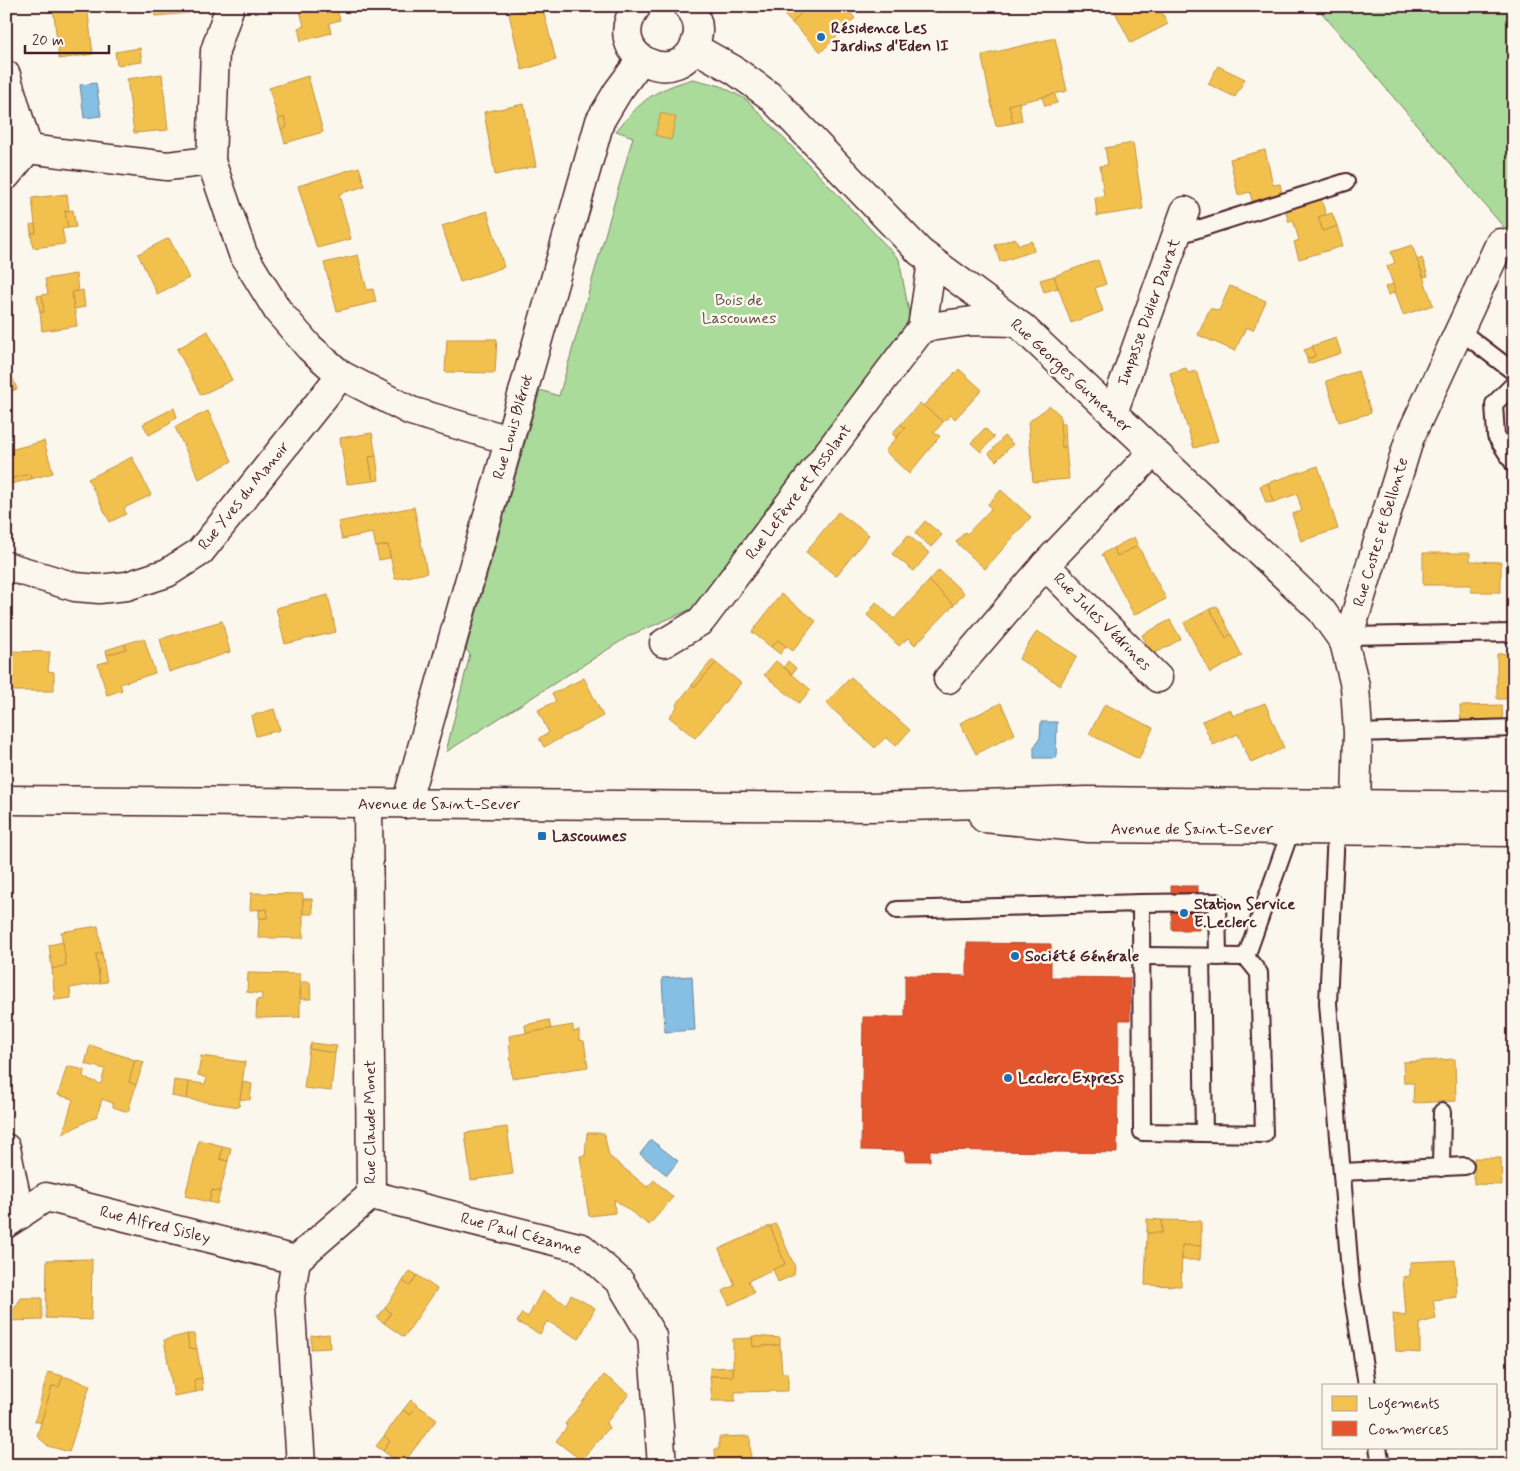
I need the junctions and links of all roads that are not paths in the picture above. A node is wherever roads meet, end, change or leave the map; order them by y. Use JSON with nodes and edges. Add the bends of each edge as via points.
{"nodes":[{"id":1,"x":230,"y":6,"type":"edge"},
{"id":2,"x":638,"y":6,"type":"edge"},
{"id":3,"x":688,"y":6,"type":"edge"},
{"id":4,"x":695,"y":48,"type":"junction"},
{"id":5,"x":641,"y":60,"type":"junction"},
{"id":6,"x":6,"y":75,"type":"edge"},
{"id":7,"x":28,"y":149,"type":"junction"},
{"id":8,"x":211,"y":161,"type":"junction"},
{"id":9,"x":6,"y":176,"type":"edge"},
{"id":10,"x":1346,"y":182,"type":"dead end"},
{"id":11,"x":1185,"y":211,"type":"dead end"},
{"id":12,"x":1176,"y":236,"type":"junction"},
{"id":13,"x":1500,"y":243,"type":"dead end"},
{"id":14,"x":932,"y":262,"type":"junction"},
{"id":15,"x":1015,"y":322,"type":"junction"},
{"id":16,"x":922,"y":328,"type":"junction"},
{"id":17,"x":1459,"y":330,"type":"junction"},
{"id":18,"x":1514,"y":372,"type":"edge"},
{"id":19,"x":341,"y":375,"type":"junction"},
{"id":20,"x":1514,"y":384,"type":"edge"},
{"id":21,"x":1112,"y":413,"type":"junction"},
{"id":22,"x":509,"y":440,"type":"junction"},
{"id":23,"x":1153,"y":452,"type":"junction"},
{"id":24,"x":1514,"y":464,"type":"edge"},
{"id":25,"x":1045,"y":565,"type":"junction"},
{"id":26,"x":6,"y":566,"type":"edge"},
{"id":27,"x":1514,"y":633,"type":"edge"},
{"id":28,"x":1347,"y":639,"type":"junction"},
{"id":29,"x":664,"y":643,"type":"dead end"},
{"id":30,"x":1158,"y":678,"type":"dead end"},
{"id":31,"x":948,"y":679,"type":"dead end"},
{"id":32,"x":1514,"y":728,"type":"edge"},
{"id":33,"x":1358,"y":734,"type":"junction"},
{"id":34,"x":6,"y":800,"type":"edge"},
{"id":35,"x":368,"y":804,"type":"junction"},
{"id":36,"x":406,"y":804,"type":"junction"},
{"id":37,"x":1356,"y":804,"type":"junction"},
{"id":38,"x":1514,"y":806,"type":"edge"},
{"id":39,"x":1295,"y":817,"type":"junction"},
{"id":40,"x":1336,"y":831,"type":"junction"},
{"id":41,"x":1514,"y":832,"type":"edge"},
{"id":42,"x":1141,"y":903,"type":"junction"},
{"id":43,"x":897,"y":910,"type":"dead end"},
{"id":44,"x":1142,"y":956,"type":"junction"},
{"id":45,"x":1201,"y":957,"type":"junction"},
{"id":46,"x":1218,"y":957,"type":"junction"},
{"id":47,"x":1246,"y":958,"type":"junction"},
{"id":48,"x":1442,"y":1112,"type":"dead end"},
{"id":49,"x":1204,"y":1134,"type":"junction"},
{"id":50,"x":6,"y":1148,"type":"edge"},
{"id":51,"x":1465,"y":1166,"type":"dead end"},
{"id":52,"x":1441,"y":1168,"type":"junction"},
{"id":53,"x":1342,"y":1172,"type":"junction"},
{"id":54,"x":371,"y":1195,"type":"junction"},
{"id":55,"x":13,"y":1220,"type":"edge"},
{"id":56,"x":296,"y":1260,"type":"junction"},
{"id":57,"x":1368,"y":1384,"type":"edge"},
{"id":58,"x":1378,"y":1448,"type":"edge"},
{"id":59,"x":300,"y":1465,"type":"edge"},
{"id":60,"x":662,"y":1465,"type":"edge"},
{"id":61,"x":1381,"y":1465,"type":"edge"}],
"edges":[{"from":1,"to":8,"type":"street","via":[[215,51]]},
{"from":2,"to":5,"type":"street","via":[[631,15],[627,33],[632,51]]},
{"from":3,"to":4,"type":"street","via":[[698,23]]},
{"from":4,"to":5,"type":"street","via":[[688,58],[664,67],[652,66]]},
{"from":4,"to":14,"type":"street","name":"Rue Georges Guynemer","via":[[770,96]]},
{"from":5,"to":22,"type":"street","name":"Rue Louis Blériot","via":[[600,121]]},
{"from":6,"to":7,"type":"street"},
{"from":7,"to":8,"type":"street","via":[[167,166]]},
{"from":7,"to":9,"type":"street"},
{"from":8,"to":19,"type":"street","via":[[243,254],[278,311],[309,347]]},
{"from":10,"to":12,"type":"lane"},
{"from":11,"to":12,"type":"street","name":"Impasse Didier Daurat"},
{"from":12,"to":21,"type":"street","name":"Impasse Didier Daurat"},
{"from":13,"to":17,"type":"street","name":"Rue Costes et Bellonte"},
{"from":14,"to":15,"type":"street","name":"Rue Georges Guynemer"},
{"from":14,"to":16,"type":"street","name":"Rue Lefèvre et Assolant"},
{"from":15,"to":16,"type":"street","via":[[972,321]]},
{"from":15,"to":21,"type":"street","name":"Rue Georges Guynemer"},
{"from":16,"to":29,"type":"street","name":"Rue Lefèvre et Assolant","via":[[701,621]]},
{"from":17,"to":18,"type":"lane"},
{"from":17,"to":28,"type":"street","name":"Rue Costes et Bellonte","via":[[1410,437]]},
{"from":19,"to":22,"type":"street","via":[[410,411]]},
{"from":19,"to":26,"type":"street","name":"Rue Yves du Manoir","via":[[200,552],[167,572],[127,586],[99,589],[75,587]]},
{"from":20,"to":24,"type":"lane","via":[[1494,404],[1496,436]]},
{"from":21,"to":23,"type":"street","name":"Rue Georges Guynemer"},
{"from":22,"to":36,"type":"street","name":"Rue Louis Blériot"},
{"from":23,"to":25,"type":"street","name":"Rue Jules Védrines"},
{"from":23,"to":28,"type":"street","name":"Rue Georges Guynemer","via":[[1321,610]]},
{"from":25,"to":30,"type":"street","name":"Rue Jules Védrines"},
{"from":25,"to":31,"type":"street","name":"Rue Jules Védrines"},
{"from":27,"to":28,"type":"lane"},
{"from":28,"to":33,"type":"street","via":[[1355,686]]},
{"from":32,"to":33,"type":"lane"},
{"from":33,"to":37,"type":"street"},
{"from":34,"to":35,"type":"street","name":"Avenue de Saint-Sever"},
{"from":35,"to":36,"type":"street","name":"Avenue de Saint-Sever"},
{"from":35,"to":54,"type":"street","name":"Rue Claude Monet"},
{"from":36,"to":39,"type":"street","name":"Avenue de Saint-Sever","via":[[871,807],[1087,801]]},
{"from":37,"to":38,"type":"street","name":"Avenue de Saint-Sever"},
{"from":37,"to":39,"type":"street","name":"Avenue de Saint-Sever"},
{"from":37,"to":40,"type":"street"},
{"from":39,"to":40,"type":"street","name":"Avenue de Saint-Sever"},
{"from":39,"to":47,"type":"lane"},
{"from":40,"to":41,"type":"street","name":"Avenue de Saint-Sever"},
{"from":40,"to":53,"type":"lane","via":[[1328,1003]]},
{"from":42,"to":43,"type":"lane"},
{"from":42,"to":44,"type":"lane"},
{"from":42,"to":46,"type":"lane","via":[[1217,902]]},
{"from":44,"to":45,"type":"lane"},
{"from":44,"to":49,"type":"lane","via":[[1142,1132]]},
{"from":45,"to":46,"type":"lane"},
{"from":45,"to":49,"type":"lane"},
{"from":46,"to":47,"type":"lane"},
{"from":47,"to":49,"type":"lane","via":[[1259,973],[1264,1134]]},
{"from":48,"to":52,"type":"lane"},
{"from":50,"to":55,"type":"street","name":"Rue Alfred Sisley"},
{"from":51,"to":52,"type":"lane"},
{"from":52,"to":53,"type":"lane"},
{"from":53,"to":57,"type":"lane","via":[[1350,1285]]},
{"from":54,"to":56,"type":"street","name":"Rue Claude Monet"},
{"from":54,"to":60,"type":"street","name":"Rue Paul Cézanne","via":[[582,1248],[620,1282],[652,1336]]},
{"from":55,"to":56,"type":"street","name":"Rue Alfred Sisley","via":[[46,1197]]},
{"from":56,"to":59,"type":"street","via":[[290,1297]]},
{"from":58,"to":61,"type":"lane"}]}
